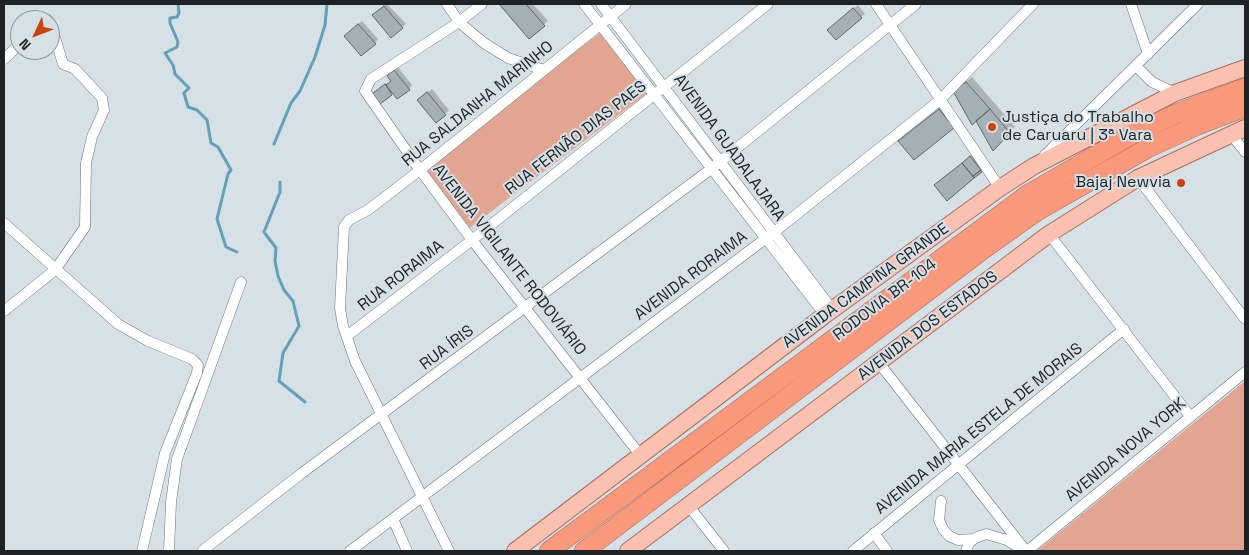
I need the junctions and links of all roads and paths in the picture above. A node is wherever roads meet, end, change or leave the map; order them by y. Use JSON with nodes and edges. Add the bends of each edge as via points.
{"nodes":[{"id":1,"x":447,"y":4,"type":"edge"},
{"id":2,"x":482,"y":4,"type":"edge"},
{"id":3,"x":584,"y":4,"type":"edge"},
{"id":4,"x":601,"y":4,"type":"edge"},
{"id":5,"x":626,"y":4,"type":"edge"},
{"id":6,"x":768,"y":4,"type":"edge"},
{"id":7,"x":876,"y":4,"type":"edge"},
{"id":8,"x":916,"y":4,"type":"edge"},
{"id":9,"x":1033,"y":4,"type":"edge"},
{"id":10,"x":1130,"y":4,"type":"edge"},
{"id":11,"x":1198,"y":4,"type":"edge"},
{"id":12,"x":610,"y":16,"type":"junction"},
{"id":13,"x":459,"y":22,"type":"junction"},
{"id":14,"x":599,"y":25,"type":"junction"},
{"id":15,"x":890,"y":26,"type":"junction"},
{"id":16,"x":60,"y":54,"type":"edge"},
{"id":17,"x":1148,"y":54,"type":"junction"},
{"id":18,"x":1136,"y":66,"type":"junction"},
{"id":19,"x":1245,"y":68,"type":"edge"},
{"id":20,"x":544,"y":70,"type":"junction"},
{"id":21,"x":666,"y":86,"type":"junction"},
{"id":22,"x":1245,"y":88,"type":"edge"},
{"id":23,"x":1175,"y":93,"type":"junction"},
{"id":24,"x":655,"y":96,"type":"junction"},
{"id":25,"x":940,"y":100,"type":"junction"},
{"id":26,"x":1245,"y":107,"type":"edge"},
{"id":27,"x":1238,"y":131,"type":"edge"},
{"id":28,"x":1245,"y":152,"type":"edge"},
{"id":29,"x":721,"y":162,"type":"junction"},
{"id":30,"x":1034,"y":166,"type":"junction"},
{"id":31,"x":710,"y":169,"type":"junction"},
{"id":32,"x":420,"y":170,"type":"junction"},
{"id":33,"x":1138,"y":178,"type":"junction"},
{"id":34,"x":1000,"y":188,"type":"junction"},
{"id":35,"x":4,"y":223,"type":"edge"},
{"id":36,"x":1049,"y":234,"type":"junction"},
{"id":37,"x":769,"y":236,"type":"junction"},
{"id":38,"x":472,"y":240,"type":"junction"},
{"id":39,"x":55,"y":270,"type":"junction"},
{"id":40,"x":241,"y":282,"type":"dead end"},
{"id":41,"x":525,"y":307,"type":"junction"},
{"id":42,"x":4,"y":311,"type":"edge"},
{"id":43,"x":829,"y":312,"type":"junction"},
{"id":44,"x":1245,"y":319,"type":"edge"},
{"id":45,"x":1124,"y":329,"type":"junction"},
{"id":46,"x":347,"y":336,"type":"junction"},
{"id":47,"x":879,"y":363,"type":"junction"},
{"id":48,"x":1245,"y":372,"type":"edge"},
{"id":49,"x":581,"y":377,"type":"junction"},
{"id":50,"x":383,"y":415,"type":"junction"},
{"id":51,"x":1190,"y":416,"type":"junction"},
{"id":52,"x":641,"y":456,"type":"junction"},
{"id":53,"x":958,"y":464,"type":"junction"},
{"id":54,"x":422,"y":498,"type":"junction"},
{"id":55,"x":941,"y":501,"type":"dead end"},
{"id":56,"x":688,"y":505,"type":"junction"},
{"id":57,"x":393,"y":519,"type":"junction"},
{"id":58,"x":874,"y":533,"type":"junction"},
{"id":59,"x":973,"y":539,"type":"junction"},
{"id":60,"x":142,"y":551,"type":"edge"},
{"id":61,"x":169,"y":551,"type":"edge"},
{"id":62,"x":202,"y":551,"type":"edge"},
{"id":63,"x":350,"y":551,"type":"edge"},
{"id":64,"x":407,"y":551,"type":"edge"},
{"id":65,"x":449,"y":551,"type":"edge"},
{"id":66,"x":515,"y":551,"type":"edge"},
{"id":67,"x":549,"y":551,"type":"edge"},
{"id":68,"x":584,"y":551,"type":"edge"},
{"id":69,"x":628,"y":551,"type":"edge"},
{"id":70,"x":724,"y":551,"type":"edge"},
{"id":71,"x":853,"y":551,"type":"edge"},
{"id":72,"x":887,"y":551,"type":"edge"},
{"id":73,"x":966,"y":551,"type":"edge"},
{"id":74,"x":1026,"y":551,"type":"edge"}],
"edges":[{"from":1,"to":13,"type":"street"},
{"from":2,"to":13,"type":"street"},
{"from":3,"to":14,"type":"street"},
{"from":4,"to":12,"type":"street","name":"AVENIDA GUADALAJARA"},
{"from":5,"to":12,"type":"street","name":"RUA SALDANHA MARINHO"},
{"from":6,"to":21,"type":"street","name":"RUA FERNÃO DIAS PAES"},
{"from":7,"to":15,"type":"street"},
{"from":8,"to":15,"type":"street","name":"RUA ÍRIS"},
{"from":9,"to":25,"type":"street","name":"AVENIDA RORAIMA"},
{"from":10,"to":17,"type":"street"},
{"from":11,"to":17,"type":"street"},
{"from":12,"to":14,"type":"street","name":"RUA SALDANHA MARINHO"},
{"from":12,"to":21,"type":"street","name":"AVENIDA GUADALAJARA"},
{"from":13,"to":20,"type":"street","via":[[508,58]]},
{"from":13,"to":32,"type":"street","name":"AVENIDA VIGILANTE RODOVIÁRIO","via":[[371,79],[364,88]]},
{"from":14,"to":20,"type":"street","name":"RUA SALDANHA MARINHO"},
{"from":14,"to":24,"type":"street"},
{"from":15,"to":25,"type":"street"},
{"from":15,"to":29,"type":"street","name":"RUA ÍRIS"},
{"from":16,"to":39,"type":"street","via":[[63,64],[75,69],[102,98],[104,110],[92,137],[86,163],[85,227]]},
{"from":17,"to":18,"type":"street"},
{"from":18,"to":23,"type":"street","via":[[1152,82]]},
{"from":18,"to":30,"type":"street"},
{"from":19,"to":23,"type":"main road","name":"AVENIDA CAMPINA GRANDE"},
{"from":20,"to":32,"type":"street","name":"RUA SALDANHA MARINHO"},
{"from":21,"to":24,"type":"street","name":"RUA FERNÃO DIAS PAES"},
{"from":21,"to":29,"type":"street","name":"AVENIDA GUADALAJARA"},
{"from":22,"to":67,"type":"highway","name":"RODOVIA BR-104","via":[[1133,134],[1027,195]]},
{"from":23,"to":30,"type":"main road","name":"AVENIDA CAMPINA GRANDE"},
{"from":24,"to":31,"type":"street"},
{"from":24,"to":38,"type":"street","name":"RUA FERNÃO DIAS PAES"},
{"from":25,"to":34,"type":"street"},
{"from":25,"to":37,"type":"street","name":"AVENIDA RORAIMA"},
{"from":26,"to":68,"type":"highway","name":"RODOVIA BR-104","via":[[1148,148],[1037,211]]},
{"from":27,"to":28,"type":"street"},
{"from":27,"to":33,"type":"main road","name":"AVENIDA DOS ESTADOS"},
{"from":29,"to":31,"type":"street","name":"RUA ÍRIS"},
{"from":29,"to":37,"type":"street","name":"AVENIDA GUADALAJARA"},
{"from":30,"to":34,"type":"main road","name":"AVENIDA CAMPINA GRANDE"},
{"from":31,"to":37,"type":"street"},
{"from":31,"to":41,"type":"street","name":"RUA ÍRIS"},
{"from":32,"to":38,"type":"street","name":"AVENIDA VIGILANTE RODOVIÁRIO"},
{"from":32,"to":46,"type":"street","name":"RUA SALDANHA MARINHO","via":[[368,210],[346,222],[342,236],[340,308]]},
{"from":33,"to":36,"type":"main road","name":"AVENIDA DOS ESTADOS"},
{"from":33,"to":44,"type":"street"},
{"from":34,"to":43,"type":"main road","name":"AVENIDA CAMPINA GRANDE"},
{"from":35,"to":39,"type":"street"},
{"from":36,"to":45,"type":"street"},
{"from":36,"to":47,"type":"main road","name":"AVENIDA DOS ESTADOS"},
{"from":37,"to":43,"type":"street","name":"AVENIDA GUADALAJARA"},
{"from":37,"to":49,"type":"street","name":"AVENIDA RORAIMA"},
{"from":38,"to":41,"type":"street","name":"AVENIDA VIGILANTE RODOVIÁRIO"},
{"from":38,"to":46,"type":"street","name":"RUA RORAIMA"},
{"from":39,"to":42,"type":"street"},
{"from":39,"to":60,"type":"street","via":[[118,324],[148,341],[189,357],[198,365],[163,461]]},
{"from":40,"to":61,"type":"street","via":[[177,459]]},
{"from":41,"to":49,"type":"street","name":"AVENIDA VIGILANTE RODOVIÁRIO"},
{"from":41,"to":50,"type":"street","name":"RUA ÍRIS"},
{"from":43,"to":52,"type":"main road","name":"AVENIDA CAMPINA GRANDE"},
{"from":45,"to":51,"type":"street"},
{"from":45,"to":53,"type":"street","name":"AVENIDA MARIA ESTELA DE MORAIS"},
{"from":46,"to":50,"type":"street","via":[[355,361]]},
{"from":47,"to":53,"type":"street"},
{"from":47,"to":56,"type":"main road","name":"AVENIDA DOS ESTADOS"},
{"from":48,"to":51,"type":"street","name":"AVENIDA NOVA YORK"},
{"from":49,"to":52,"type":"street","name":"AVENIDA VIGILANTE RODOVIÁRIO"},
{"from":49,"to":54,"type":"street","name":"AVENIDA RORAIMA"},
{"from":50,"to":54,"type":"street"},
{"from":50,"to":62,"type":"street","name":"RUA ÍRIS"},
{"from":51,"to":74,"type":"street","name":"AVENIDA NOVA YORK"},
{"from":52,"to":66,"type":"main road","name":"AVENIDA CAMPINA GRANDE"},
{"from":53,"to":58,"type":"street","name":"AVENIDA MARIA ESTELA DE MORAIS"},
{"from":53,"to":74,"type":"street"},
{"from":54,"to":57,"type":"street","name":"AVENIDA RORAIMA"},
{"from":54,"to":65,"type":"street"},
{"from":55,"to":59,"type":"street","via":[[939,520],[943,529],[958,540]]},
{"from":56,"to":69,"type":"main road","name":"AVENIDA DOS ESTADOS"},
{"from":56,"to":70,"type":"street"},
{"from":57,"to":63,"type":"street","name":"AVENIDA RORAIMA"},
{"from":57,"to":64,"type":"street"},
{"from":58,"to":71,"type":"street","name":"AVENIDA MARIA ESTELA DE MORAIS"},
{"from":58,"to":72,"type":"street"},
{"from":59,"to":73,"type":"street"},
{"from":59,"to":74,"type":"street","via":[[986,534],[1007,540]]}]}
